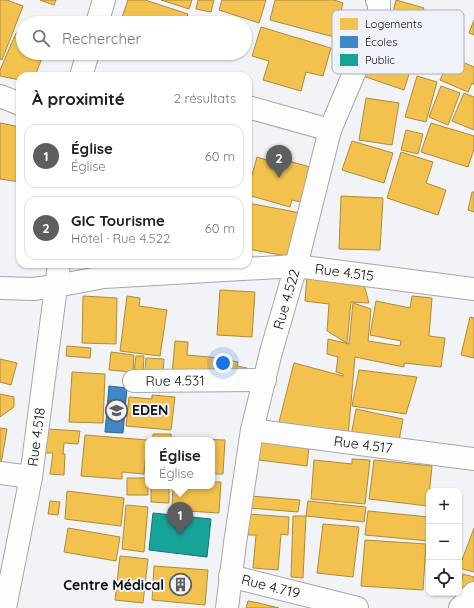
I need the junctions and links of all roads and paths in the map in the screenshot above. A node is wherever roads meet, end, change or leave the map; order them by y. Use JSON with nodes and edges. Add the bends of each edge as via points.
{"nodes":[{"id":1,"x":104,"y":0,"type":"edge"},
{"id":2,"x":378,"y":0,"type":"edge"},
{"id":3,"x":379,"y":10,"type":"edge"},
{"id":4,"x":99,"y":16,"type":"edge"},
{"id":5,"x":86,"y":60,"type":"edge"},
{"id":6,"x":82,"y":72,"type":"edge"},
{"id":7,"x":354,"y":74,"type":"edge"},
{"id":8,"x":0,"y":96,"type":"edge"},
{"id":9,"x":16,"y":102,"type":"edge"},
{"id":10,"x":252,"y":108,"type":"edge"},
{"id":11,"x":330,"y":130,"type":"junction"},
{"id":12,"x":296,"y":266,"type":"junction"},
{"id":13,"x":58,"y":268,"type":"edge"},
{"id":14,"x":56,"y":286,"type":"junction"},
{"id":15,"x":0,"y":288,"type":"edge"},
{"id":16,"x":474,"y":289,"type":"edge"},
{"id":17,"x":265,"y":380,"type":"junction"},
{"id":18,"x":134,"y":381,"type":"dead end"},
{"id":19,"x":252,"y":430,"type":"junction"},
{"id":20,"x":474,"y":459,"type":"edge"},
{"id":21,"x":0,"y":473,"type":"edge"},
{"id":22,"x":31,"y":477,"type":"junction"},
{"id":23,"x":230,"y":576,"type":"junction"},
{"id":24,"x":474,"y":592,"type":"edge"},
{"id":25,"x":5,"y":608,"type":"edge"},
{"id":26,"x":227,"y":608,"type":"edge"},
{"id":27,"x":357,"y":608,"type":"edge"},
{"id":28,"x":460,"y":608,"type":"edge"}],
"edges":[{"from":1,"to":4,"type":"street"},
{"from":2,"to":3,"type":"street","name":"Rue 4.522"},
{"from":5,"to":6,"type":"street"},
{"from":7,"to":11,"type":"street","name":"Rue 4.522"},
{"from":8,"to":9,"type":"street"},
{"from":10,"to":11,"type":"street"},
{"from":11,"to":12,"type":"street","name":"Rue 4.522"},
{"from":12,"to":14,"type":"street","name":"Rue 4.515","via":[[104,277]]},
{"from":12,"to":16,"type":"street","name":"Rue 4.515"},
{"from":12,"to":17,"type":"street","name":"Rue 4.522"},
{"from":13,"to":14,"type":"street","name":"Rue 4.518"},
{"from":14,"to":15,"type":"street","name":"Rue 4.515","via":[[33,289]]},
{"from":14,"to":22,"type":"street","name":"Rue 4.518"},
{"from":17,"to":18,"type":"street","name":"Rue 4.531"},
{"from":17,"to":19,"type":"street","name":"Rue 4.522"},
{"from":19,"to":20,"type":"street","name":"Rue 4.517"},
{"from":19,"to":23,"type":"street","name":"Rue 4.522"},
{"from":21,"to":22,"type":"street"},
{"from":22,"to":25,"type":"street","name":"Rue 4.518"},
{"from":23,"to":26,"type":"street","name":"Rue 4.522"},
{"from":23,"to":27,"type":"street","name":"Rue 4.719"},
{"from":24,"to":28,"type":"street"}]}
